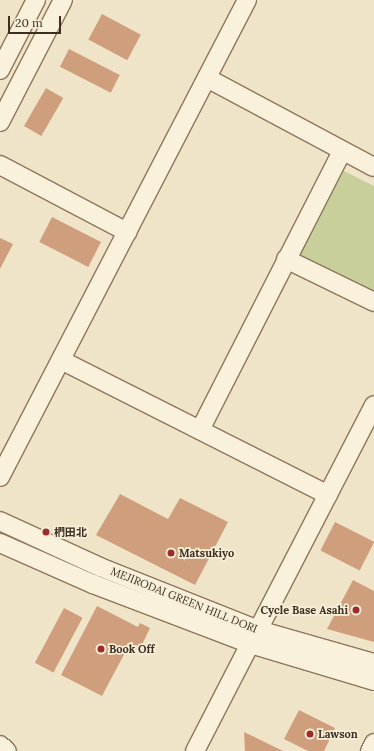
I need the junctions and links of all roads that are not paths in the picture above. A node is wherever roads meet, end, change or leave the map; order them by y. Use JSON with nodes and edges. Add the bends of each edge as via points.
{"nodes":[{"id":1,"x":36,"y":0,"type":"edge"},
{"id":2,"x":63,"y":0,"type":"edge"},
{"id":3,"x":247,"y":0,"type":"edge"},
{"id":4,"x":0,"y":70,"type":"edge"},
{"id":5,"x":207,"y":78,"type":"junction"},
{"id":6,"x":0,"y":122,"type":"edge"},
{"id":7,"x":342,"y":151,"type":"junction"},
{"id":8,"x":0,"y":165,"type":"edge"},
{"id":9,"x":374,"y":167,"type":"edge"},
{"id":10,"x":127,"y":232,"type":"junction"},
{"id":11,"x":286,"y":259,"type":"junction"},
{"id":12,"x":374,"y":302,"type":"edge"},
{"id":13,"x":61,"y":360,"type":"junction"},
{"id":14,"x":374,"y":405,"type":"edge"},
{"id":15,"x":200,"y":430,"type":"junction"},
{"id":16,"x":0,"y":477,"type":"edge"},
{"id":17,"x":328,"y":495,"type":"junction"},
{"id":18,"x":0,"y":521,"type":"edge"},
{"id":19,"x":0,"y":543,"type":"edge"},
{"id":20,"x":254,"y":637,"type":"junction"},
{"id":21,"x":374,"y":663,"type":"edge"},
{"id":22,"x":374,"y":681,"type":"edge"},
{"id":23,"x":374,"y":743,"type":"edge"},
{"id":24,"x":0,"y":745,"type":"edge"},
{"id":25,"x":7,"y":751,"type":"edge"},
{"id":26,"x":195,"y":751,"type":"edge"},
{"id":27,"x":370,"y":751,"type":"edge"}],
"edges":[{"from":1,"to":4,"type":"street"},
{"from":2,"to":6,"type":"street"},
{"from":3,"to":5,"type":"street"},
{"from":5,"to":7,"type":"street"},
{"from":5,"to":10,"type":"street"},
{"from":7,"to":9,"type":"street"},
{"from":7,"to":11,"type":"street"},
{"from":8,"to":10,"type":"street"},
{"from":10,"to":13,"type":"street"},
{"from":11,"to":12,"type":"street"},
{"from":11,"to":15,"type":"street"},
{"from":13,"to":15,"type":"street"},
{"from":13,"to":16,"type":"street"},
{"from":14,"to":17,"type":"street"},
{"from":15,"to":17,"type":"street"},
{"from":17,"to":20,"type":"street"},
{"from":18,"to":20,"type":"street","name":"MEJIRODAI GREEN HILL DORI"},
{"from":19,"to":20,"type":"street","name":"MEJIRODAI GREEN HILL DORI","via":[[93,584]]},
{"from":20,"to":21,"type":"street","name":"MEJIRODAI GREEN HILL DORI"},
{"from":20,"to":22,"type":"street","name":"MEJIRODAI GREEN HILL DORI"},
{"from":20,"to":26,"type":"street"},
{"from":23,"to":27,"type":"street"},
{"from":24,"to":25,"type":"street"}]}
